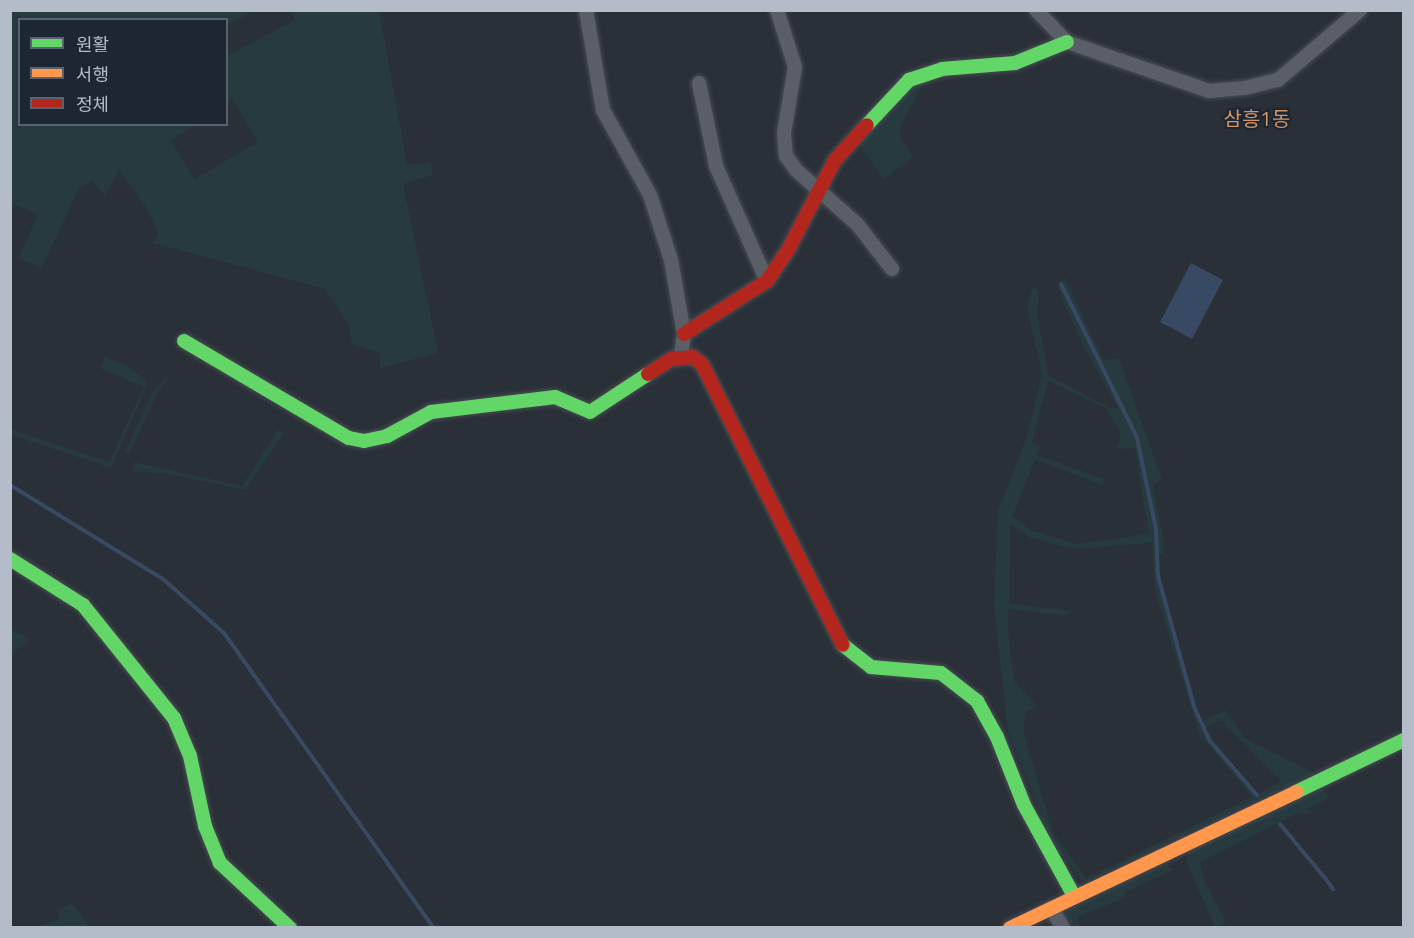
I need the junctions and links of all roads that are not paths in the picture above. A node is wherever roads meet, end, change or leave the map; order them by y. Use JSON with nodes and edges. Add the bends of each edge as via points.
{"nodes":[{"id":1,"x":586,"y":10,"type":"edge"},
{"id":2,"x":777,"y":10,"type":"edge"},
{"id":3,"x":1036,"y":10,"type":"edge"},
{"id":4,"x":1360,"y":10,"type":"edge"},
{"id":5,"x":1067,"y":42,"type":"junction"},
{"id":6,"x":699,"y":83,"type":"dead end"},
{"id":7,"x":822,"y":190,"type":"junction"},
{"id":8,"x":892,"y":269,"type":"dead end"},
{"id":9,"x":767,"y":281,"type":"junction"},
{"id":10,"x":684,"y":334,"type":"junction"},
{"id":11,"x":184,"y":341,"type":"dead end"},
{"id":12,"x":681,"y":355,"type":"junction"},
{"id":13,"x":10,"y":559,"type":"edge"},
{"id":14,"x":1404,"y":740,"type":"edge"},
{"id":15,"x":1074,"y":896,"type":"junction"},
{"id":16,"x":1050,"y":908,"type":"junction"},
{"id":17,"x":290,"y":927,"type":"edge"},
{"id":18,"x":1010,"y":927,"type":"edge"},
{"id":19,"x":1063,"y":927,"type":"edge"}],
"edges":[{"from":1,"to":10,"type":"street","via":[[603,110],[650,195],[671,260]]},
{"from":2,"to":7,"type":"street","via":[[795,68],[784,151],[796,170]]},
{"from":3,"to":5,"type":"street"},
{"from":4,"to":5,"type":"street","via":[[1290,73],[1245,88],[1197,88]]},
{"from":5,"to":7,"type":"street","via":[[1015,63],[960,67],[914,76],[835,160]]},
{"from":6,"to":9,"type":"street","via":[[716,166]]},
{"from":7,"to":8,"type":"street"},
{"from":7,"to":9,"type":"street"},
{"from":9,"to":10,"type":"street"},
{"from":10,"to":12,"type":"street"},
{"from":11,"to":12,"type":"street","via":[[349,438],[364,441],[387,436],[431,412],[555,397],[590,412]]},
{"from":12,"to":15,"type":"street","via":[[702,364],[843,645],[871,667],[941,673],[977,701],[997,737],[1024,805]]},
{"from":13,"to":17,"type":"street","via":[[83,605],[174,718],[190,756],[205,826],[220,863]]},
{"from":14,"to":15,"type":"street"},
{"from":15,"to":16,"type":"street"},
{"from":16,"to":18,"type":"street"},
{"from":16,"to":19,"type":"street"}]}
